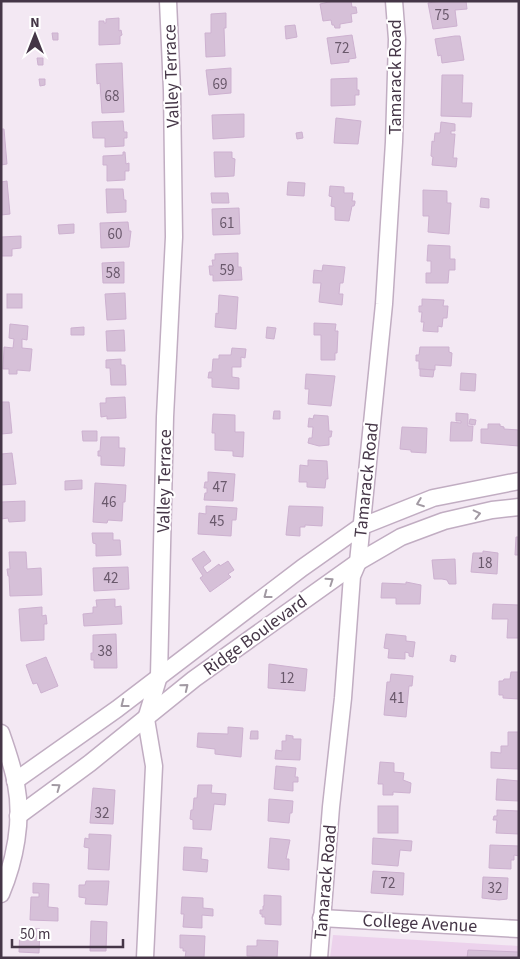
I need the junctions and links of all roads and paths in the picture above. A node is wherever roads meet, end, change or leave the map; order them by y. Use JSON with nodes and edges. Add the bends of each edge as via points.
{"nodes":[{"id":1,"x":168,"y":1,"type":"edge"},
{"id":2,"x":394,"y":1,"type":"edge"},
{"id":3,"x":519,"y":480,"type":"edge"},
{"id":4,"x":519,"y":507,"type":"edge"},
{"id":5,"x":360,"y":527,"type":"junction"},
{"id":6,"x":358,"y":562,"type":"junction"},
{"id":7,"x":159,"y":676,"type":"junction"},
{"id":8,"x":146,"y":719,"type":"junction"},
{"id":9,"x":1,"y":733,"type":"edge"},
{"id":10,"x":15,"y":781,"type":"junction"},
{"id":11,"x":18,"y":816,"type":"junction"},
{"id":12,"x":1,"y":894,"type":"edge"},
{"id":13,"x":321,"y":918,"type":"junction"},
{"id":14,"x":519,"y":929,"type":"edge"},
{"id":15,"x":145,"y":958,"type":"edge"},
{"id":16,"x":319,"y":958,"type":"edge"}],
"edges":[{"from":1,"to":7,"type":"street","name":"Valley Terrace","via":[[174,237],[165,417]]},
{"from":2,"to":5,"type":"street","name":"Tamarack Road","via":[[397,39],[394,142],[384,304]]},
{"from":3,"to":5,"type":"street","name":"Ridge Boulevard","one_way":true,"via":[[433,498]]},
{"from":6,"to":4,"type":"street","name":"Ridge Boulevard","one_way":true,"via":[[401,538],[444,521]]},
{"from":5,"to":6,"type":"street","name":"Tamarack Road"},
{"from":5,"to":7,"type":"street","name":"Ridge Boulevard","one_way":true},
{"from":8,"to":6,"type":"street","name":"Ridge Boulevard","one_way":true,"via":[[194,679]]},
{"from":6,"to":13,"type":"street","name":"Tamarack Road","via":[[352,576],[344,698]]},
{"from":7,"to":8,"type":"street","name":"Valley Terrace"},
{"from":7,"to":10,"type":"street","name":"Ridge Boulevard","one_way":true},
{"from":11,"to":8,"type":"street","name":"Ridge Boulevard","one_way":true},
{"from":8,"to":15,"type":"street","name":"Valley Terrace","via":[[154,766]]},
{"from":9,"to":10,"type":"street"},
{"from":10,"to":11,"type":"street"},
{"from":11,"to":12,"type":"street","via":[[16,852]]},
{"from":13,"to":14,"type":"street","name":"College Avenue"},
{"from":13,"to":16,"type":"street","name":"Tamarack Road"}]}
